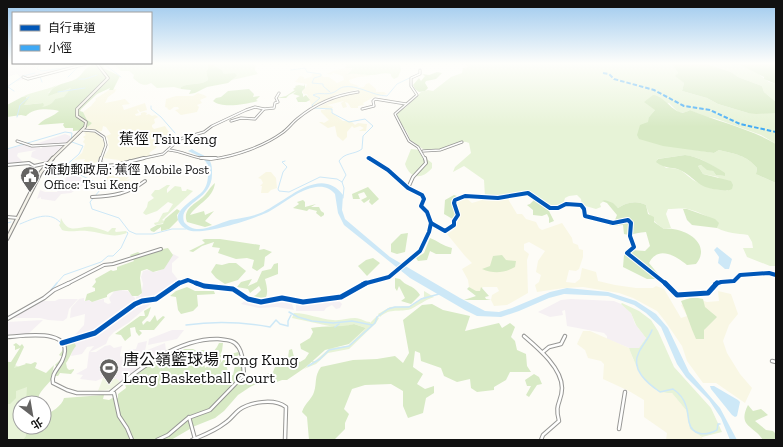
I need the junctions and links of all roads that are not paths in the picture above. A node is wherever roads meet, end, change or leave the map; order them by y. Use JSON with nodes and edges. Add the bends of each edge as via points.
{"nodes":[{"id":1,"x":101,"y":85,"type":"edge"},
{"id":2,"x":412,"y":85,"type":"edge"},
{"id":3,"x":358,"y":92,"type":"dead end"},
{"id":4,"x":279,"y":93,"type":"dead end"},
{"id":5,"x":406,"y":104,"type":"junction"},
{"id":6,"x":264,"y":109,"type":"junction"},
{"id":7,"x":362,"y":109,"type":"dead end"},
{"id":8,"x":240,"y":112,"type":"junction"},
{"id":9,"x":238,"y":118,"type":"junction"},
{"id":10,"x":231,"y":121,"type":"dead end"},
{"id":11,"x":83,"y":130,"type":"junction"},
{"id":12,"x":17,"y":141,"type":"dead end"},
{"id":13,"x":462,"y":142,"type":"dead end"},
{"id":14,"x":67,"y":144,"type":"junction"},
{"id":15,"x":169,"y":150,"type":"junction"},
{"id":16,"x":423,"y":151,"type":"junction"},
{"id":17,"x":368,"y":158,"type":"dead end"},
{"id":18,"x":130,"y":162,"type":"junction"},
{"id":19,"x":48,"y":163,"type":"junction"},
{"id":20,"x":7,"y":165,"type":"edge"},
{"id":21,"x":135,"y":170,"type":"dead end"},
{"id":22,"x":145,"y":181,"type":"dead end"},
{"id":23,"x":408,"y":188,"type":"junction"},
{"id":24,"x":92,"y":196,"type":"dead end"},
{"id":25,"x":7,"y":217,"type":"edge"},
{"id":26,"x":18,"y":218,"type":"junction"},
{"id":27,"x":431,"y":223,"type":"junction"},
{"id":28,"x":7,"y":239,"type":"edge"},
{"id":29,"x":160,"y":248,"type":"dead end"},
{"id":30,"x":776,"y":275,"type":"edge"},
{"id":31,"x":7,"y":319,"type":"edge"},
{"id":32,"x":524,"y":336,"type":"dead end"},
{"id":33,"x":565,"y":336,"type":"dead end"},
{"id":34,"x":7,"y":337,"type":"edge"},
{"id":35,"x":62,"y":343,"type":"junction"},
{"id":36,"x":543,"y":352,"type":"junction"},
{"id":37,"x":772,"y":361,"type":"dead end"},
{"id":38,"x":776,"y":362,"type":"edge"},
{"id":39,"x":111,"y":392,"type":"junction"},
{"id":40,"x":625,"y":392,"type":"dead end"},
{"id":41,"x":189,"y":417,"type":"junction"},
{"id":42,"x":619,"y":430,"type":"dead end"},
{"id":43,"x":132,"y":440,"type":"edge"},
{"id":44,"x":157,"y":440,"type":"edge"},
{"id":45,"x":193,"y":440,"type":"edge"},
{"id":46,"x":285,"y":440,"type":"edge"},
{"id":47,"x":541,"y":440,"type":"edge"}],
"edges":[{"from":1,"to":11,"type":"main road","via":[[77,109],[77,115],[86,123]]},
{"from":2,"to":5,"type":"street","via":[[417,94]]},
{"from":3,"to":15,"type":"street","via":[[339,96],[312,109],[279,136],[213,159],[194,158],[185,153]]},
{"from":4,"to":6,"type":"street","via":[[275,107]]},
{"from":5,"to":7,"type":"street","via":[[375,99],[374,106]]},
{"from":5,"to":16,"type":"street","via":[[396,111],[396,120],[408,134],[409,141]]},
{"from":6,"to":8,"type":"street","via":[[250,108]]},
{"from":6,"to":9,"type":"street","via":[[255,118]]},
{"from":8,"to":9,"type":"street","via":[[236,116]]},
{"from":8,"to":15,"type":"street","via":[[204,132],[179,140]]},
{"from":9,"to":10,"type":"street"},
{"from":11,"to":14,"type":"main road"},
{"from":11,"to":18,"type":"street","via":[[98,132],[105,138],[106,148],[99,160],[102,164],[108,166]]},
{"from":12,"to":14,"type":"street","via":[[30,146]]},
{"from":13,"to":16,"type":"street","via":[[440,150]]},
{"from":14,"to":19,"type":"main road"},
{"from":15,"to":18,"type":"street","via":[[160,155]]},
{"from":16,"to":23,"type":"street","via":[[426,163],[413,177]]},
{"from":17,"to":23,"type":"street","via":[[388,170]]},
{"from":18,"to":21,"type":"street"},
{"from":19,"to":20,"type":"street","via":[[34,166],[29,163]]},
{"from":19,"to":26,"type":"main road","via":[[36,180]]},
{"from":22,"to":24,"type":"street","via":[[133,190],[114,196]]},
{"from":23,"to":27,"type":"street","via":[[424,197],[421,206],[427,212]]},
{"from":25,"to":26,"type":"street"},
{"from":26,"to":28,"type":"main road"},
{"from":27,"to":30,"type":"street","via":[[445,231],[452,228],[458,216],[454,203],[460,198],[496,198],[528,193],[550,208],[558,208],[565,204],[581,205],[587,218],[613,223],[629,221],[634,246],[627,253],[659,277],[677,295],[708,293],[714,284],[734,281],[740,275]]},
{"from":27,"to":35,"type":"street","via":[[420,251],[389,277],[362,284],[341,297],[303,302],[282,298],[264,302],[251,300],[233,289],[204,286],[184,280],[156,299],[142,300],[135,304],[95,333]]},
{"from":29,"to":31,"type":"street","via":[[113,264],[104,264],[52,291]]},
{"from":32,"to":36,"type":"street"},
{"from":33,"to":36,"type":"street","via":[[561,344],[549,347]]},
{"from":34,"to":35,"type":"street","via":[[47,335],[57,338]]},
{"from":35,"to":39,"type":"street","via":[[65,354],[52,377],[53,383],[78,393]]},
{"from":36,"to":47,"type":"street","via":[[558,373],[562,386],[556,409],[559,421]]},
{"from":37,"to":38,"type":"street"},
{"from":39,"to":41,"type":"street","via":[[134,373],[175,349],[208,339],[232,341],[242,352],[244,376],[210,410]]},
{"from":39,"to":43,"type":"street","via":[[115,394],[119,416]]},
{"from":40,"to":42,"type":"street"},
{"from":41,"to":44,"type":"street","via":[[168,435]]},
{"from":41,"to":45,"type":"street"},
{"from":45,"to":46,"type":"street","via":[[220,427],[242,408],[264,402],[282,404],[286,407]]}]}
